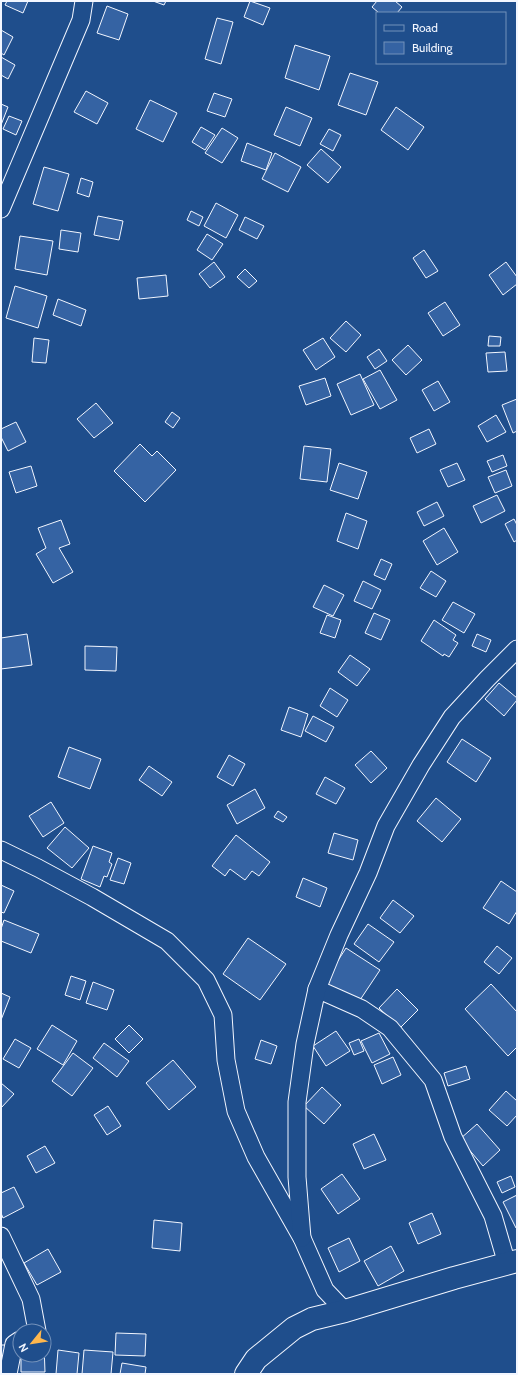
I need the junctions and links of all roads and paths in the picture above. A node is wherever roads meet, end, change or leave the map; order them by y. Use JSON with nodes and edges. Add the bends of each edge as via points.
{"nodes":[{"id":1,"x":84,"y":1,"type":"edge"},
{"id":2,"x":1,"y":209,"type":"edge"},
{"id":3,"x":517,"y":650,"type":"edge"},
{"id":4,"x":1,"y":850,"type":"edge"},
{"id":5,"x":317,"y":989,"type":"junction"},
{"id":6,"x":1,"y":1236,"type":"edge"},
{"id":7,"x":302,"y":1238,"type":"junction"},
{"id":8,"x":512,"y":1262,"type":"edge"},
{"id":9,"x":345,"y":1311,"type":"junction"},
{"id":10,"x":36,"y":1323,"type":"edge"},
{"id":11,"x":12,"y":1354,"type":"edge"},
{"id":12,"x":8,"y":1374,"type":"edge"},
{"id":13,"x":246,"y":1374,"type":"edge"}],
"edges":[{"from":1,"to":2,"type":"street","via":[[81,20]]},
{"from":3,"to":5,"type":"street","via":[[452,717],[421,765],[386,826]]},
{"from":4,"to":7,"type":"street","via":[[86,893],[167,941],[206,980],[223,1015],[226,1060],[236,1111],[256,1157]]},
{"from":5,"to":7,"type":"street","via":[[305,1044],[297,1102],[297,1177]]},
{"from":5,"to":8,"type":"street","via":[[362,1009],[390,1028],[433,1080],[453,1137],[493,1216]]},
{"from":6,"to":10,"type":"street","via":[[31,1299]]},
{"from":7,"to":9,"type":"street","via":[[325,1290]]},
{"from":8,"to":9,"type":"street"},
{"from":9,"to":13,"type":"street","via":[[312,1319],[294,1328],[256,1360]]},
{"from":11,"to":12,"type":"street"}]}
